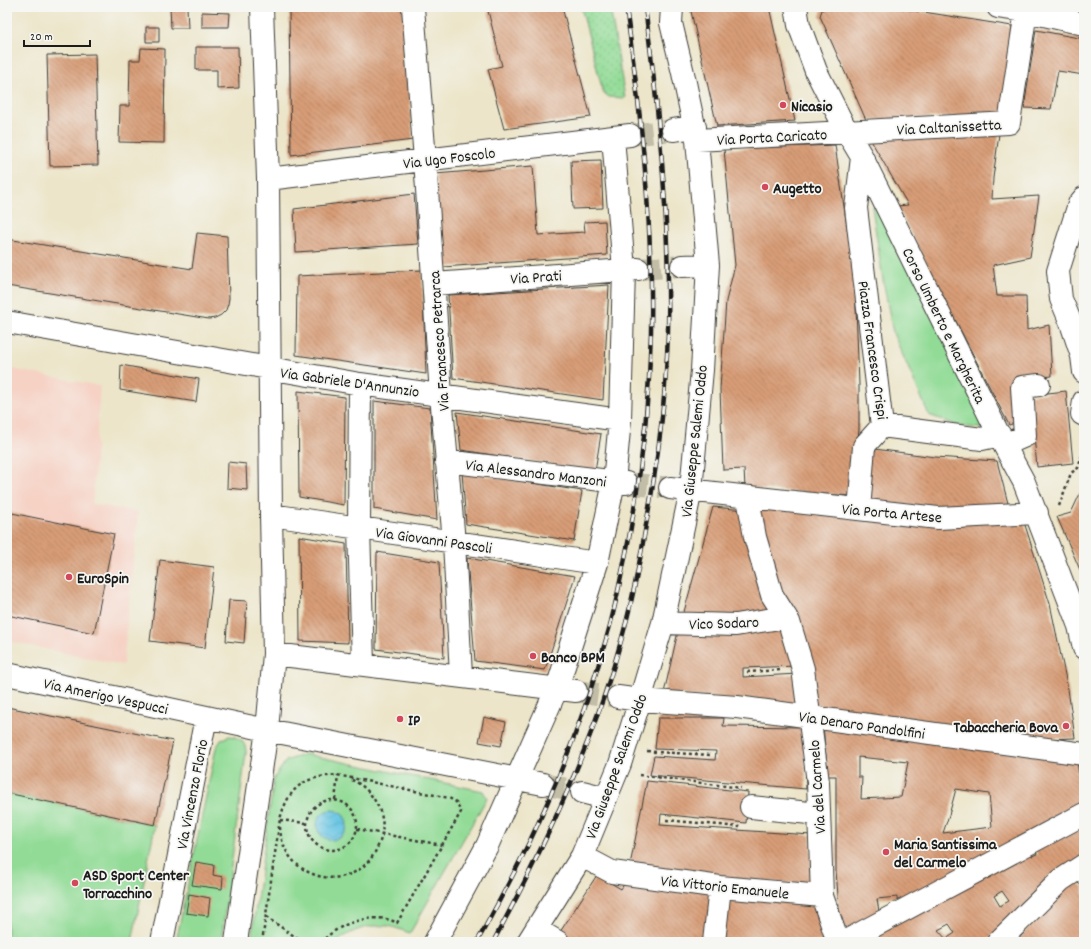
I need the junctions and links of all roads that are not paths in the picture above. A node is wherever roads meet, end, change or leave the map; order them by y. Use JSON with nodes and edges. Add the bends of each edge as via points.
{"nodes":[{"id":1,"x":262,"y":7,"type":"edge"},
{"id":2,"x":413,"y":7,"type":"edge"},
{"id":3,"x":672,"y":7,"type":"edge"},
{"id":4,"x":796,"y":7,"type":"edge"},
{"id":5,"x":998,"y":7,"type":"edge"},
{"id":6,"x":1026,"y":11,"type":"junction"},
{"id":7,"x":1084,"y":24,"type":"edge"},
{"id":8,"x":673,"y":130,"type":"tunnel mouth"},
{"id":9,"x":847,"y":132,"type":"junction"},
{"id":10,"x":696,"y":134,"type":"junction"},
{"id":11,"x":862,"y":157,"type":"junction"},
{"id":12,"x":425,"y":160,"type":"junction"},
{"id":13,"x":268,"y":179,"type":"junction"},
{"id":14,"x":1084,"y":198,"type":"edge"},
{"id":15,"x":708,"y":265,"type":"junction"},
{"id":16,"x":682,"y":266,"type":"tunnel mouth"},
{"id":17,"x":631,"y":269,"type":"junction"},
{"id":18,"x":434,"y":284,"type":"junction"},
{"id":19,"x":7,"y":322,"type":"edge"},
{"id":20,"x":270,"y":369,"type":"junction"},
{"id":21,"x":1084,"y":372,"type":"edge"},
{"id":22,"x":360,"y":384,"type":"junction"},
{"id":23,"x":1039,"y":384,"type":"dead end"},
{"id":24,"x":441,"y":394,"type":"junction"},
{"id":25,"x":1084,"y":401,"type":"edge"},
{"id":26,"x":1084,"y":415,"type":"edge"},
{"id":27,"x":620,"y":420,"type":"junction"},
{"id":28,"x":882,"y":426,"type":"junction"},
{"id":29,"x":1002,"y":440,"type":"junction"},
{"id":30,"x":446,"y":461,"type":"junction"},
{"id":31,"x":620,"y":483,"type":"junction"},
{"id":32,"x":670,"y":488,"type":"tunnel mouth"},
{"id":33,"x":691,"y":490,"type":"junction"},
{"id":34,"x":748,"y":498,"type":"junction"},
{"id":35,"x":857,"y":509,"type":"junction"},
{"id":36,"x":1037,"y":513,"type":"junction"},
{"id":37,"x":271,"y":515,"type":"junction"},
{"id":38,"x":359,"y":528,"type":"junction"},
{"id":39,"x":454,"y":542,"type":"junction"},
{"id":40,"x":597,"y":563,"type":"junction"},
{"id":41,"x":786,"y":617,"type":"junction"},
{"id":42,"x":663,"y":623,"type":"junction"},
{"id":43,"x":1084,"y":648,"type":"edge"},
{"id":44,"x":274,"y":654,"type":"junction"},
{"id":45,"x":363,"y":664,"type":"junction"},
{"id":46,"x":7,"y":674,"type":"edge"},
{"id":47,"x":461,"y":676,"type":"junction"},
{"id":48,"x":567,"y":689,"type":"junction"},
{"id":49,"x":618,"y":697,"type":"tunnel mouth"},
{"id":50,"x":640,"y":700,"type":"junction"},
{"id":51,"x":206,"y":716,"type":"junction"},
{"id":52,"x":810,"y":717,"type":"junction"},
{"id":53,"x":267,"y":730,"type":"junction"},
{"id":54,"x":1084,"y":754,"type":"edge"},
{"id":55,"x":516,"y":778,"type":"junction"},
{"id":56,"x":543,"y":784,"type":"tunnel mouth"},
{"id":57,"x":582,"y":792,"type":"tunnel mouth"},
{"id":58,"x":606,"y":798,"type":"junction"},
{"id":59,"x":751,"y":807,"type":"road end"},
{"id":60,"x":819,"y":814,"type":"junction"},
{"id":61,"x":1084,"y":814,"type":"edge"},
{"id":62,"x":582,"y":856,"type":"junction"},
{"id":63,"x":1084,"y":864,"type":"edge"},
{"id":64,"x":720,"y":887,"type":"junction"},
{"id":65,"x":822,"y":896,"type":"junction"},
{"id":66,"x":532,"y":935,"type":"edge"},
{"id":67,"x":162,"y":942,"type":"edge"},
{"id":68,"x":236,"y":942,"type":"edge"},
{"id":69,"x":435,"y":942,"type":"edge"},
{"id":70,"x":558,"y":942,"type":"edge"},
{"id":71,"x":714,"y":942,"type":"edge"},
{"id":72,"x":838,"y":942,"type":"edge"},
{"id":73,"x":844,"y":942,"type":"edge"},
{"id":74,"x":998,"y":942,"type":"edge"}],
"edges":[{"from":1,"to":13,"type":"street"},
{"from":2,"to":12,"type":"street","name":"Via Francesco Petrarca"},
{"from":3,"to":10,"type":"street","name":"Via Giuseppe Salemi Oddo","via":[[671,24]]},
{"from":4,"to":9,"type":"street","name":"Corso Umberto e Margherita","via":[[799,25],[816,71]]},
{"from":5,"to":6,"type":"street"},
{"from":6,"to":7,"type":"street"},
{"from":6,"to":9,"type":"street","name":"Via Caltanissetta","via":[[1009,124]]},
{"from":8,"to":10,"type":"street"},
{"from":9,"to":10,"type":"street","name":"Via Porta Caricato"},
{"from":9,"to":11,"type":"street","name":"Corso Umberto e Margherita"},
{"from":10,"to":15,"type":"street","name":"Via Giuseppe Salemi Oddo"},
{"from":11,"to":28,"type":"street","name":"Piazza Francesco Crispi","via":[[856,208]]},
{"from":11,"to":29,"type":"street","name":"Corso Umberto e Margherita"},
{"from":12,"to":13,"type":"street","name":"Via Ugo Foscolo"},
{"from":12,"to":17,"type":"street","name":"Via Ugo Foscolo","via":[[622,136]]},
{"from":12,"to":18,"type":"street","name":"Via Francesco Petrarca"},
{"from":13,"to":20,"type":"street"},
{"from":14,"to":21,"type":"street","via":[[1079,204],[1058,271],[1061,299],[1082,356]]},
{"from":15,"to":16,"type":"street"},
{"from":15,"to":33,"type":"street","name":"Via Giuseppe Salemi Oddo"},
{"from":17,"to":18,"type":"street","name":"Via Prati"},
{"from":17,"to":27,"type":"street"},
{"from":18,"to":24,"type":"street","name":"Via Francesco Petrarca"},
{"from":19,"to":20,"type":"street","name":"Via Gabriele D'Annunzio"},
{"from":20,"to":22,"type":"street","name":"Via Gabriele D'Annunzio"},
{"from":20,"to":37,"type":"street"},
{"from":22,"to":24,"type":"street","name":"Via Gabriele D'Annunzio"},
{"from":22,"to":38,"type":"street"},
{"from":23,"to":29,"type":"street","name":"Piazza Francesco Crispi","via":[[1022,387],[1025,436]]},
{"from":24,"to":27,"type":"street","name":"Via Gabriele D'Annunzio"},
{"from":24,"to":30,"type":"street","name":"Via Francesco Petrarca"},
{"from":25,"to":26,"type":"street"},
{"from":27,"to":31,"type":"street"},
{"from":28,"to":29,"type":"street","name":"Piazza Francesco Crispi"},
{"from":28,"to":35,"type":"street","via":[[864,446]]},
{"from":29,"to":36,"type":"street","name":"Corso Umberto e Margherita"},
{"from":30,"to":31,"type":"street","name":"Via Alessandro Manzoni"},
{"from":30,"to":39,"type":"street","name":"Via Francesco Petrarca"},
{"from":31,"to":40,"type":"street"},
{"from":32,"to":33,"type":"street"},
{"from":33,"to":34,"type":"street","name":"Via Porta Artese"},
{"from":33,"to":42,"type":"street","name":"Via Giuseppe Salemi Oddo"},
{"from":34,"to":35,"type":"street","name":"Via Porta Artese"},
{"from":34,"to":41,"type":"street","name":"Via del Carmelo","via":[[755,537],[772,595]]},
{"from":35,"to":36,"type":"street","name":"Via Porta Artese","via":[[938,518]]},
{"from":36,"to":43,"type":"street","name":"Corso Umberto e Margherita","via":[[1079,626]]},
{"from":37,"to":38,"type":"street","name":"Via Giovanni Pascoli"},
{"from":37,"to":44,"type":"street"},
{"from":38,"to":39,"type":"street","name":"Via Giovanni Pascoli"},
{"from":38,"to":45,"type":"street"},
{"from":39,"to":40,"type":"street","name":"Via Giovanni Pascoli"},
{"from":39,"to":47,"type":"street","name":"Via Francesco Petrarca"},
{"from":40,"to":48,"type":"street"},
{"from":41,"to":42,"type":"street","name":"Vico Sodaro","via":[[736,625]]},
{"from":41,"to":52,"type":"street","name":"Via del Carmelo","via":[[803,669]]},
{"from":42,"to":50,"type":"street","name":"Via Giuseppe Salemi Oddo"},
{"from":44,"to":45,"type":"street"},
{"from":44,"to":53,"type":"street"},
{"from":45,"to":47,"type":"street"},
{"from":46,"to":51,"type":"street","name":"Via Amerigo Vespucci"},
{"from":47,"to":48,"type":"street"},
{"from":48,"to":55,"type":"street"},
{"from":49,"to":50,"type":"street","name":"Via Denaro Pandolfini"},
{"from":50,"to":52,"type":"street","name":"Via Denaro Pandolfini","via":[[737,707]]},
{"from":50,"to":58,"type":"street","name":"Via Giuseppe Salemi Oddo"},
{"from":51,"to":53,"type":"street","name":"Via Amerigo Vespucci"},
{"from":51,"to":67,"type":"street","name":"Via Vincenzo Florio"},
{"from":52,"to":54,"type":"street","name":"Via Denaro Pandolfini"},
{"from":52,"to":60,"type":"street","name":"Via del Carmelo"},
{"from":53,"to":55,"type":"street","name":"Via Amerigo Vespucci"},
{"from":53,"to":68,"type":"street"},
{"from":55,"to":56,"type":"street","name":"Via Amerigo Vespucci"},
{"from":55,"to":69,"type":"street","via":[[487,846]]},
{"from":57,"to":58,"type":"street"},
{"from":58,"to":62,"type":"street","name":"Via Giuseppe Salemi Oddo"},
{"from":59,"to":60,"type":"street"},
{"from":60,"to":65,"type":"street","name":"Via del Carmelo"},
{"from":61,"to":73,"type":"street"},
{"from":62,"to":64,"type":"street","name":"Via Vittorio Emanuele","via":[[612,872]]},
{"from":62,"to":66,"type":"street","name":"Via Giuseppe Salemi Oddo"},
{"from":63,"to":74,"type":"street","via":[[1061,880]]},
{"from":64,"to":65,"type":"street","name":"Via Vittorio Emanuele"},
{"from":64,"to":71,"type":"street"},
{"from":65,"to":72,"type":"street"},
{"from":66,"to":70,"type":"street"}]}
